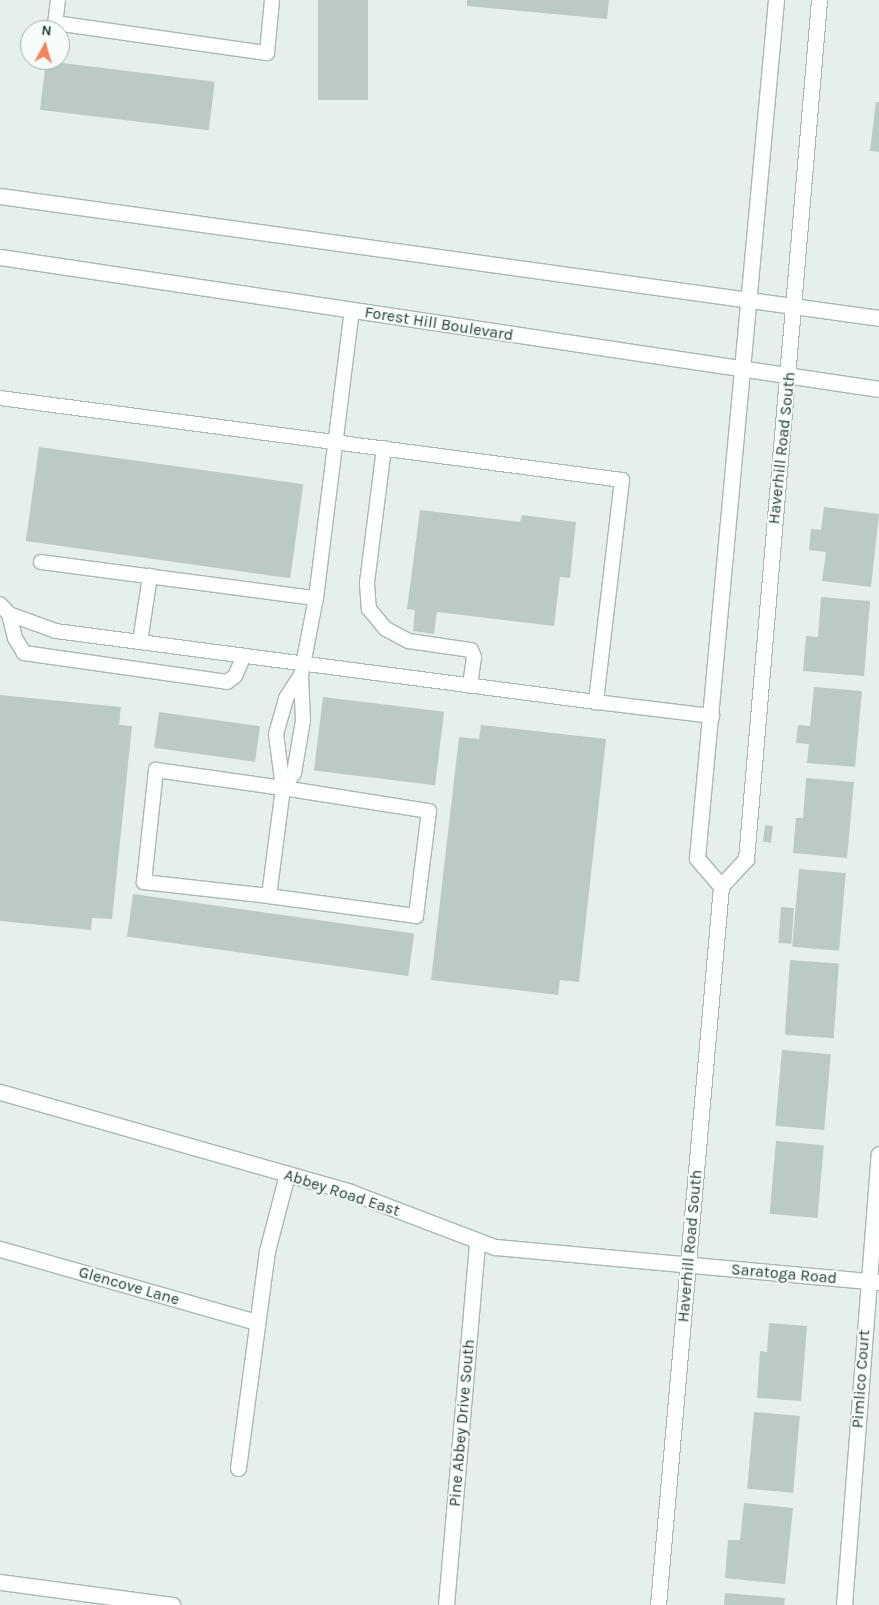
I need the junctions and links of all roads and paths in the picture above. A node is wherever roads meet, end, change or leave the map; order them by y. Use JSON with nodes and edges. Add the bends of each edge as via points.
{"nodes":[{"id":1,"x":58,"y":0,"type":"edge"},
{"id":2,"x":272,"y":0,"type":"edge"},
{"id":3,"x":776,"y":0,"type":"edge"},
{"id":4,"x":819,"y":0,"type":"edge"},
{"id":5,"x":0,"y":196,"type":"edge"},
{"id":6,"x":0,"y":257,"type":"edge"},
{"id":7,"x":749,"y":300,"type":"junction"},
{"id":8,"x":795,"y":307,"type":"junction"},
{"id":9,"x":352,"y":311,"type":"junction"},
{"id":10,"x":879,"y":318,"type":"edge"},
{"id":11,"x":742,"y":370,"type":"junction"},
{"id":12,"x":789,"y":378,"type":"junction"},
{"id":13,"x":879,"y":389,"type":"edge"},
{"id":14,"x":0,"y":398,"type":"edge"},
{"id":15,"x":337,"y":442,"type":"junction"},
{"id":16,"x":384,"y":448,"type":"junction"},
{"id":17,"x":41,"y":562,"type":"dead end"},
{"id":18,"x":150,"y":576,"type":"junction"},
{"id":19,"x":316,"y":598,"type":"junction"},
{"id":20,"x":4,"y":609,"type":"edge"},
{"id":21,"x":140,"y":642,"type":"junction"},
{"id":22,"x":244,"y":656,"type":"junction"},
{"id":23,"x":303,"y":669,"type":"junction"},
{"id":24,"x":470,"y":686,"type":"junction"},
{"id":25,"x":596,"y":702,"type":"junction"},
{"id":26,"x":712,"y":716,"type":"junction"},
{"id":27,"x":283,"y":788,"type":"junction"},
{"id":28,"x":721,"y":886,"type":"junction"},
{"id":29,"x":269,"y":896,"type":"junction"},
{"id":30,"x":0,"y":1092,"type":"edge"},
{"id":31,"x":879,"y":1154,"type":"edge"},
{"id":32,"x":287,"y":1174,"type":"junction"},
{"id":33,"x":477,"y":1241,"type":"junction"},
{"id":34,"x":0,"y":1249,"type":"edge"},
{"id":35,"x":689,"y":1266,"type":"junction"},
{"id":36,"x":874,"y":1282,"type":"edge"},
{"id":37,"x":257,"y":1322,"type":"junction"},
{"id":38,"x":238,"y":1468,"type":"dead end"},
{"id":39,"x":0,"y":1582,"type":"edge"},
{"id":40,"x":172,"y":1605,"type":"edge"},
{"id":41,"x":446,"y":1605,"type":"edge"},
{"id":42,"x":658,"y":1605,"type":"edge"},
{"id":43,"x":844,"y":1605,"type":"edge"}],
"edges":[{"from":1,"to":2,"type":"lane","via":[[55,23],[267,53]]},
{"from":3,"to":7,"type":"street"},
{"from":4,"to":8,"type":"street","name":"Haverhill Road South"},
{"from":5,"to":7,"type":"street"},
{"from":6,"to":9,"type":"street","name":"Forest Hill Boulevard"},
{"from":7,"to":8,"type":"street"},
{"from":7,"to":11,"type":"street"},
{"from":8,"to":10,"type":"street"},
{"from":8,"to":12,"type":"street","name":"Haverhill Road South"},
{"from":9,"to":11,"type":"street","name":"Forest Hill Boulevard"},
{"from":9,"to":15,"type":"lane"},
{"from":11,"to":12,"type":"street","name":"Forest Hill Boulevard"},
{"from":11,"to":26,"type":"street"},
{"from":12,"to":13,"type":"street","name":"Forest Hill Boulevard"},
{"from":12,"to":28,"type":"street","name":"Haverhill Road South","via":[[746,859]]},
{"from":14,"to":15,"type":"lane"},
{"from":15,"to":16,"type":"lane"},
{"from":15,"to":19,"type":"lane"},
{"from":16,"to":24,"type":"lane","via":[[367,583],[369,609],[386,629],[409,641],[471,650],[474,657]]},
{"from":16,"to":25,"type":"lane","via":[[622,480]]},
{"from":17,"to":18,"type":"lane"},
{"from":18,"to":19,"type":"lane"},
{"from":18,"to":21,"type":"lane"},
{"from":19,"to":23,"type":"lane"},
{"from":20,"to":21,"type":"lane","via":[[56,631]]},
{"from":20,"to":22,"type":"lane","via":[[24,653],[228,682],[235,676]]},
{"from":21,"to":22,"type":"lane"},
{"from":22,"to":23,"type":"lane"},
{"from":23,"to":24,"type":"lane"},
{"from":23,"to":27,"type":"lane","via":[[303,721],[294,773]]},
{"from":23,"to":27,"type":"lane","via":[[286,698],[276,734]]},
{"from":24,"to":25,"type":"lane"},
{"from":25,"to":26,"type":"lane"},
{"from":26,"to":28,"type":"street","via":[[697,858]]},
{"from":27,"to":29,"type":"lane"},
{"from":27,"to":29,"type":"lane","via":[[156,770],[144,882]]},
{"from":27,"to":29,"type":"lane","via":[[429,811],[416,916]]},
{"from":28,"to":35,"type":"street","name":"Haverhill Road South"},
{"from":30,"to":32,"type":"street","name":"Abbey Road East"},
{"from":31,"to":36,"type":"street","name":"Pimlico Court"},
{"from":32,"to":33,"type":"street","name":"Abbey Road East","via":[[350,1192]]},
{"from":32,"to":37,"type":"street","via":[[271,1232]]},
{"from":33,"to":35,"type":"street","name":"Abbey Road East","via":[[514,1251]]},
{"from":33,"to":41,"type":"street","name":"Pine Abbey Drive South"},
{"from":34,"to":37,"type":"street","name":"Glencove Lane"},
{"from":35,"to":36,"type":"street","name":"Saratoga Road"},
{"from":35,"to":42,"type":"street","name":"Haverhill Road South"},
{"from":36,"to":43,"type":"street","name":"Pimlico Court"},
{"from":37,"to":38,"type":"street"},
{"from":39,"to":40,"type":"street"}]}
